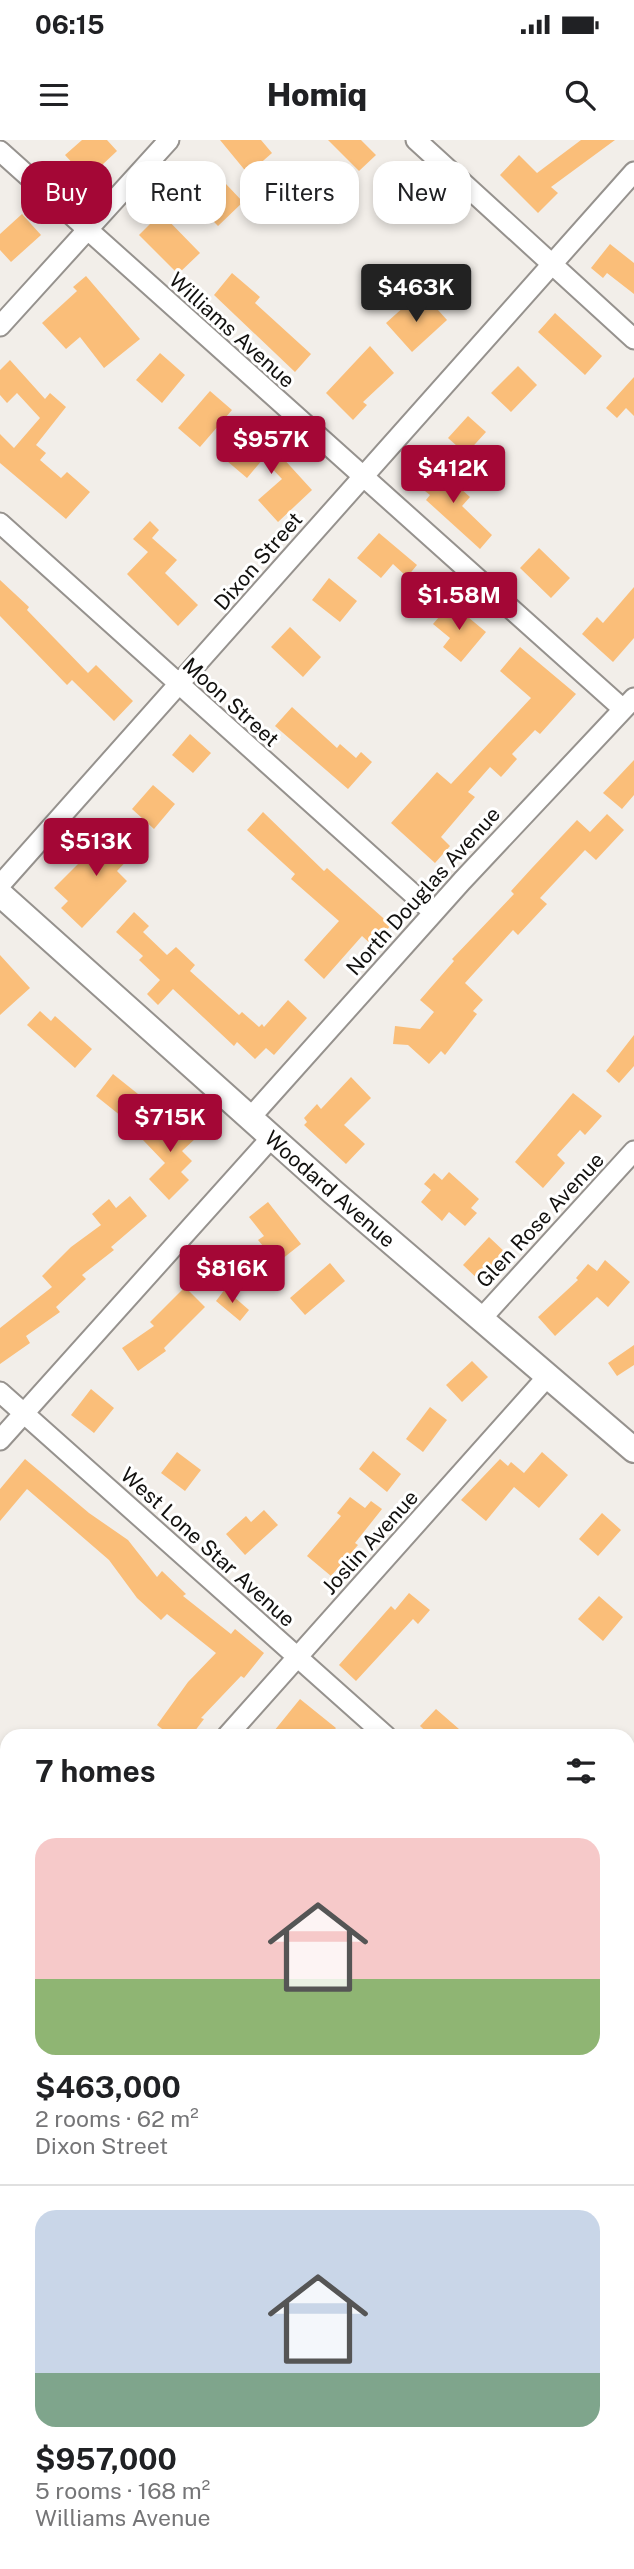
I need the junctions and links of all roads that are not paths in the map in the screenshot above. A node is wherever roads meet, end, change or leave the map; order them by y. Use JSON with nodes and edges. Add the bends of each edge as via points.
{"nodes":[{"id":1,"x":169,"y":140,"type":"edge"},
{"id":2,"x":416,"y":140,"type":"edge"},
{"id":3,"x":0,"y":151,"type":"edge"},
{"id":4,"x":634,"y":172,"type":"edge"},
{"id":5,"x":87,"y":231,"type":"junction"},
{"id":6,"x":553,"y":263,"type":"junction"},
{"id":7,"x":0,"y":326,"type":"edge"},
{"id":8,"x":634,"y":338,"type":"edge"},
{"id":9,"x":363,"y":476,"type":"junction"},
{"id":10,"x":0,"y":523,"type":"edge"},
{"id":11,"x":178,"y":686,"type":"junction"},
{"id":12,"x":628,"y":704,"type":"edge"},
{"id":13,"x":0,"y":885,"type":"edge"},
{"id":14,"x":0,"y":894,"type":"edge"},
{"id":15,"x":433,"y":912,"type":"junction"},
{"id":16,"x":250,"y":1118,"type":"junction"},
{"id":17,"x":271,"y":1138,"type":"junction"},
{"id":18,"x":634,"y":1151,"type":"edge"},
{"id":19,"x":480,"y":1320,"type":"junction"},
{"id":20,"x":547,"y":1377,"type":"junction"},
{"id":21,"x":0,"y":1392,"type":"edge"},
{"id":22,"x":24,"y":1414,"type":"junction"},
{"id":23,"x":0,"y":1440,"type":"edge"},
{"id":24,"x":634,"y":1450,"type":"edge"},
{"id":25,"x":298,"y":1658,"type":"junction"},
{"id":26,"x":233,"y":1729,"type":"edge"},
{"id":27,"x":378,"y":1729,"type":"edge"}],
"edges":[{"from":1,"to":5,"type":"street"},
{"from":2,"to":6,"type":"street"},
{"from":3,"to":5,"type":"street","name":"Williams Avenue"},
{"from":4,"to":6,"type":"street","name":"Dixon Street"},
{"from":5,"to":7,"type":"street"},
{"from":5,"to":9,"type":"street","name":"Williams Avenue"},
{"from":6,"to":8,"type":"street"},
{"from":6,"to":9,"type":"street","name":"Dixon Street"},
{"from":9,"to":11,"type":"street","name":"Dixon Street"},
{"from":9,"to":12,"type":"street","name":"Williams Avenue"},
{"from":10,"to":11,"type":"street","name":"Moon Street"},
{"from":11,"to":13,"type":"street","name":"Dixon Street"},
{"from":11,"to":15,"type":"street","name":"Moon Street"},
{"from":12,"to":15,"type":"street","name":"North Douglas Avenue"},
{"from":14,"to":16,"type":"street","name":"Woodard Avenue"},
{"from":15,"to":16,"type":"street","name":"North Douglas Avenue"},
{"from":16,"to":17,"type":"street","name":"Woodard Avenue"},
{"from":17,"to":19,"type":"street","name":"Woodard Avenue"},
{"from":17,"to":22,"type":"street"},
{"from":18,"to":19,"type":"street","name":"Glen Rose Avenue"},
{"from":19,"to":20,"type":"street","name":"Woodard Avenue"},
{"from":20,"to":24,"type":"street","name":"Woodard Avenue"},
{"from":20,"to":25,"type":"street","name":"Joslin Avenue"},
{"from":21,"to":22,"type":"street","name":"West Lone Star Avenue"},
{"from":22,"to":23,"type":"street"},
{"from":22,"to":25,"type":"street","name":"West Lone Star Avenue"},
{"from":25,"to":26,"type":"street","name":"Joslin Avenue"},
{"from":25,"to":27,"type":"street","name":"West Lone Star Avenue"}]}
